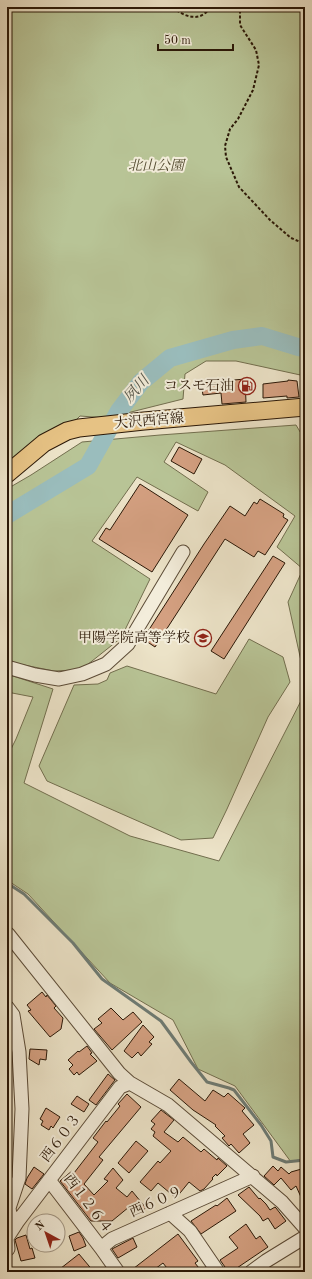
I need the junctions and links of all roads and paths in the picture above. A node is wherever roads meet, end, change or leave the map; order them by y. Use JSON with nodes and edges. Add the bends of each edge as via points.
{"nodes":[{"id":1,"x":173,"y":7,"type":"edge"},
{"id":2,"x":211,"y":7,"type":"edge"},
{"id":3,"x":244,"y":7,"type":"edge"},
{"id":4,"x":305,"y":244,"type":"edge"},
{"id":5,"x":305,"y":407,"type":"edge"},
{"id":6,"x":7,"y":474,"type":"edge"},
{"id":7,"x":183,"y":552,"type":"dead end"},
{"id":8,"x":7,"y":667,"type":"edge"},
{"id":9,"x":8,"y":934,"type":"edge"},
{"id":10,"x":7,"y":1007,"type":"edge"},
{"id":11,"x":130,"y":1083,"type":"junction"},
{"id":12,"x":253,"y":1176,"type":"junction"},
{"id":13,"x":49,"y":1180,"type":"junction"},
{"id":14,"x":170,"y":1213,"type":"junction"},
{"id":15,"x":18,"y":1221,"type":"junction"},
{"id":16,"x":305,"y":1228,"type":"edge"},
{"id":17,"x":305,"y":1238,"type":"edge"},
{"id":18,"x":101,"y":1248,"type":"junction"},
{"id":19,"x":8,"y":1249,"type":"dead end"},
{"id":20,"x":118,"y":1272,"type":"edge"},
{"id":21,"x":218,"y":1272,"type":"edge"},
{"id":22,"x":252,"y":1272,"type":"edge"}],
"edges":[{"from":1,"to":2,"type":"path","via":[[190,17],[202,15]]},
{"from":3,"to":4,"type":"path","via":[[240,12],[240,25],[256,50],[259,65],[254,90],[230,129],[225,146],[226,157],[239,187],[270,220],[291,238]]},
{"from":5,"to":6,"type":"main road","name":"大沢西宮線","via":[[144,421],[68,431],[44,443]]},
{"from":7,"to":8,"type":"street","via":[[128,644],[106,664],[82,674],[60,679],[35,676]]},
{"from":9,"to":11,"type":"street","via":[[118,1073]]},
{"from":10,"to":15,"type":"street","name":"西６０３","via":[[13,1015],[20,1059],[22,1109],[19,1178],[9,1208],[10,1215]]},
{"from":11,"to":12,"type":"street","via":[[168,1105]]},
{"from":11,"to":13,"type":"street","name":"西６０３","via":[[120,1087]]},
{"from":12,"to":14,"type":"street","name":"西６０９"},
{"from":12,"to":16,"type":"street","via":[[282,1202]]},
{"from":13,"to":15,"type":"street","name":"西６０３"},
{"from":13,"to":18,"type":"street","name":"西１２６４"},
{"from":14,"to":18,"type":"street","name":"西６０９","via":[[112,1239]]},
{"from":14,"to":21,"type":"street","via":[[190,1231]]},
{"from":15,"to":19,"type":"street","via":[[7,1238]]},
{"from":17,"to":22,"type":"street"},
{"from":18,"to":20,"type":"street"}]}
